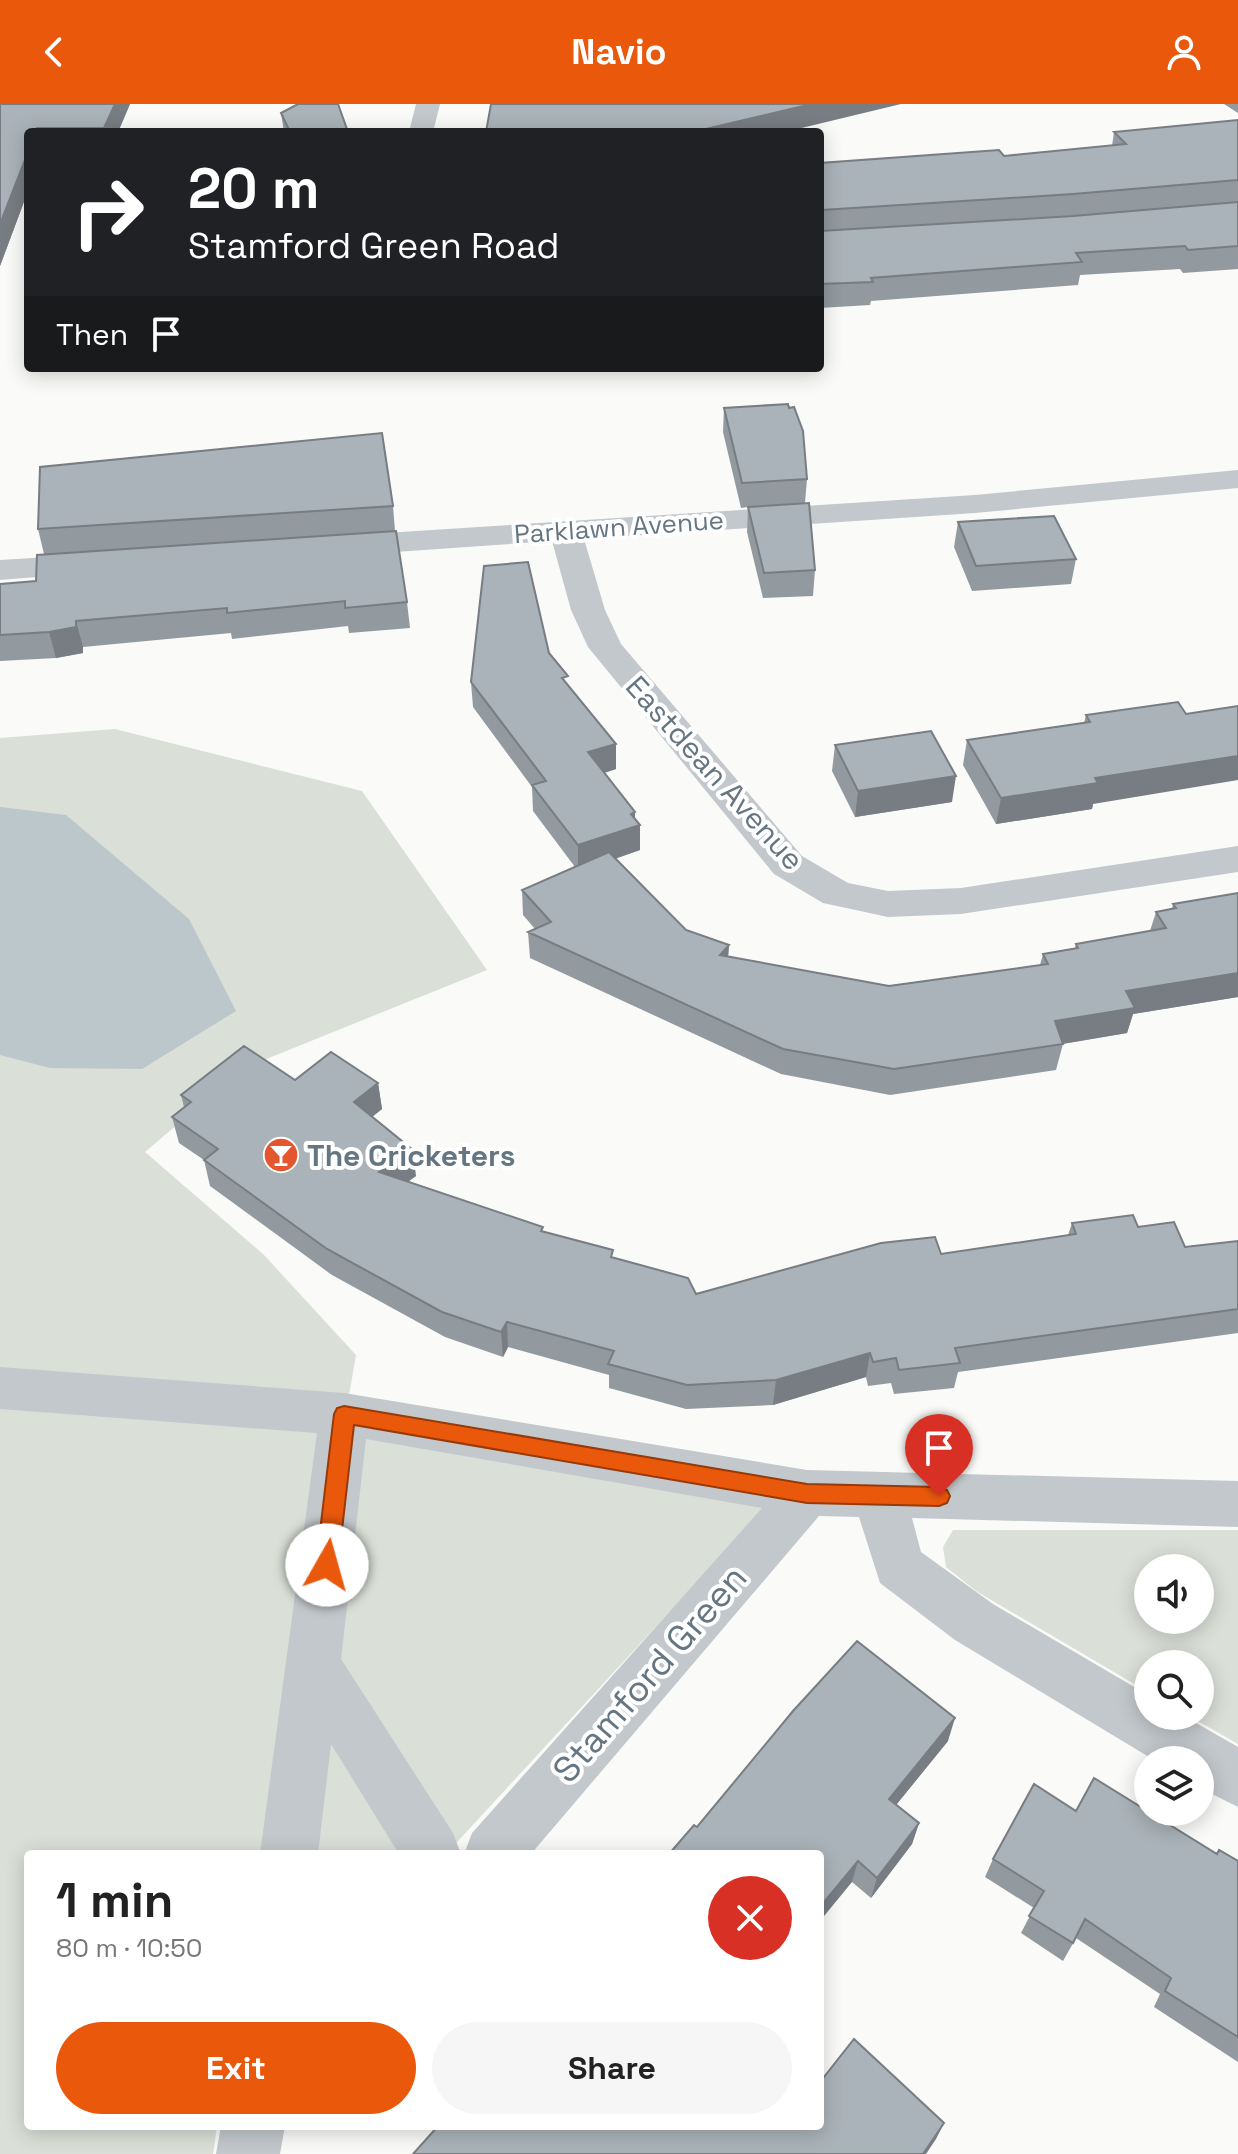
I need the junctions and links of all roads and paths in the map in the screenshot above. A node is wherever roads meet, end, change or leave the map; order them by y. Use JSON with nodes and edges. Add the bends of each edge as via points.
{"nodes":[{"id":1,"x":428,"y":104,"type":"edge"},
{"id":2,"x":422,"y":128,"type":"edge"},
{"id":3,"x":1238,"y":479,"type":"edge"},
{"id":4,"x":565,"y":530,"type":"junction"},
{"id":5,"x":301,"y":548,"type":"edge"},
{"id":6,"x":131,"y":561,"type":"edge"},
{"id":7,"x":0,"y":570,"type":"edge"},
{"id":8,"x":1238,"y":859,"type":"edge"},
{"id":9,"x":0,"y":1388,"type":"edge"},
{"id":10,"x":344,"y":1414,"type":"junction"},
{"id":11,"x":807,"y":1493,"type":"junction"},
{"id":12,"x":879,"y":1495,"type":"junction"},
{"id":13,"x":1238,"y":1504,"type":"edge"},
{"id":14,"x":314,"y":1666,"type":"junction"},
{"id":15,"x":1238,"y":1779,"type":"edge"},
{"id":16,"x":290,"y":1850,"type":"edge"},
{"id":17,"x":429,"y":1850,"type":"edge"},
{"id":18,"x":496,"y":1850,"type":"edge"},
{"id":19,"x":252,"y":2130,"type":"edge"},
{"id":20,"x":248,"y":2154,"type":"edge"}],
"edges":[{"from":1,"to":2,"type":"street"},
{"from":3,"to":4,"type":"street","name":"Parklawn Avenue","via":[[975,504]]},
{"from":4,"to":5,"type":"street","name":"Parklawn Avenue"},
{"from":4,"to":8,"type":"street","name":"Eastdean Avenue","via":[[588,610],[605,647],[788,865],[837,894],[888,904],[961,901]]},
{"from":6,"to":7,"type":"street"},
{"from":9,"to":10,"type":"street"},
{"from":10,"to":11,"type":"street"},
{"from":10,"to":14,"type":"street"},
{"from":11,"to":12,"type":"street"},
{"from":11,"to":18,"type":"street","name":"Stamford Green"},
{"from":12,"to":13,"type":"street"},
{"from":12,"to":15,"type":"street","via":[[899,1566],[974,1622]]},
{"from":14,"to":16,"type":"street"},
{"from":14,"to":17,"type":"street"},
{"from":19,"to":20,"type":"street"}]}
